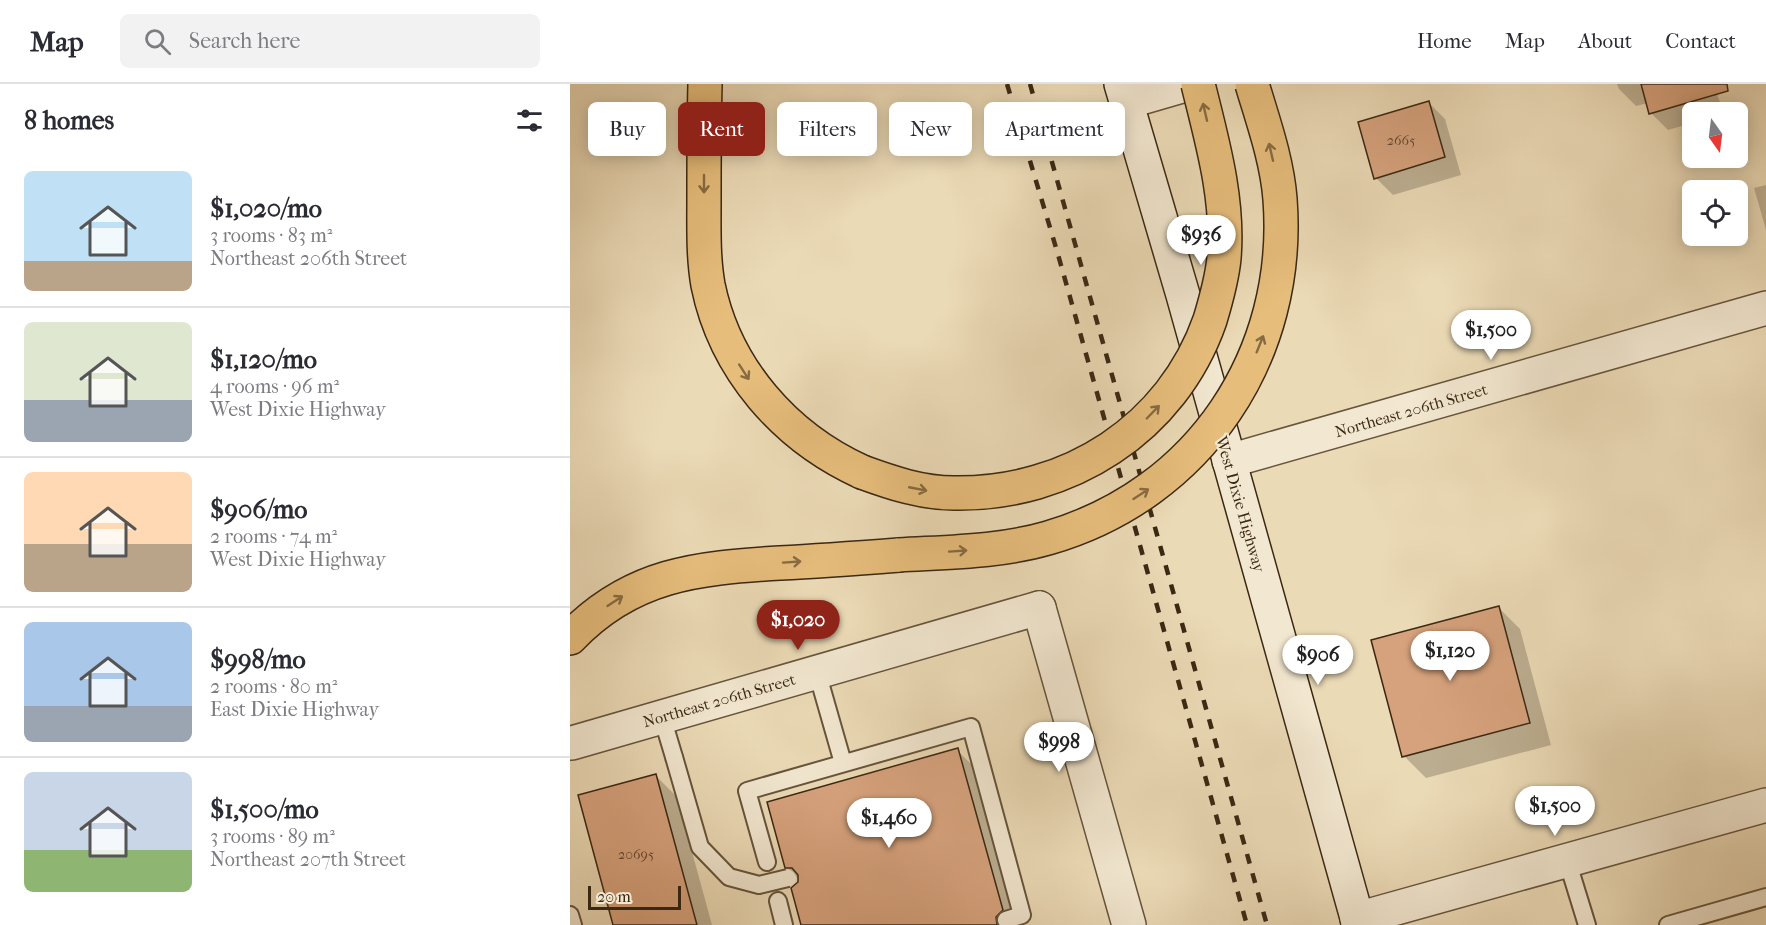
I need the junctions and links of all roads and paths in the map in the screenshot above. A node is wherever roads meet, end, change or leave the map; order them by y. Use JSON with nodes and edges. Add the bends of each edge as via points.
{"nodes":[{"id":1,"x":705,"y":84,"type":"edge"},
{"id":2,"x":1189,"y":84,"type":"edge"},
{"id":3,"x":1198,"y":84,"type":"edge"},
{"id":4,"x":1252,"y":84,"type":"edge"},
{"id":5,"x":1124,"y":93,"type":"edge"},
{"id":6,"x":1766,"y":308,"type":"edge"},
{"id":7,"x":1229,"y":462,"type":"junction"},
{"id":8,"x":570,"y":638,"type":"edge"},
{"id":9,"x":817,"y":672,"type":"junction"},
{"id":10,"x":662,"y":717,"type":"junction"},
{"id":11,"x":571,"y":744,"type":"edge"},
{"id":12,"x":843,"y":764,"type":"junction"},
{"id":13,"x":1766,"y":805,"type":"edge"},
{"id":14,"x":1567,"y":860,"type":"junction"},
{"id":15,"x":767,"y":862,"type":"dead end"},
{"id":16,"x":788,"y":878,"type":"dead end"},
{"id":17,"x":1766,"y":897,"type":"edge"},
{"id":18,"x":778,"y":901,"type":"dead end"},
{"id":19,"x":570,"y":915,"type":"edge"},
{"id":20,"x":1006,"y":920,"type":"dead end"},
{"id":21,"x":1358,"y":922,"type":"edge"},
{"id":22,"x":573,"y":925,"type":"edge"},
{"id":23,"x":784,"y":925,"type":"edge"},
{"id":24,"x":1129,"y":925,"type":"edge"},
{"id":25,"x":1587,"y":925,"type":"edge"},
{"id":26,"x":1668,"y":925,"type":"edge"}],
"edges":[{"from":1,"to":3,"type":"main road","one_way":true,"bridge":true,"via":[[705,258],[713,306],[745,373],[787,424],[826,454],[902,486],[975,493],[1024,487],[1094,459],[1133,431],[1184,374],[1206,330],[1224,259],[1220,179]]},
{"from":2,"to":5,"type":"street"},
{"from":8,"to":4,"type":"main road","one_way":true,"bridge":true,"via":[[618,598],[660,579],[719,568],[986,550],[1047,538],[1088,524],[1157,484],[1179,466],[1216,424],[1239,389],[1266,328],[1275,293],[1281,227],[1278,188]]},
{"from":5,"to":7,"type":"street","name":"West Dixie Highway"},
{"from":6,"to":7,"type":"street","name":"Northeast 206th Street"},
{"from":7,"to":21,"type":"street","name":"West Dixie Highway"},
{"from":9,"to":10,"type":"street","name":"Northeast 206th Street"},
{"from":9,"to":12,"type":"lane"},
{"from":9,"to":24,"type":"street","name":"Northeast 206th Street","via":[[1039,608]]},
{"from":10,"to":11,"type":"street","name":"Northeast 206th Street"},
{"from":10,"to":16,"type":"lane","bridge":true,"via":[[700,847],[729,877],[759,885]]},
{"from":12,"to":15,"type":"lane","via":[[747,790]]},
{"from":12,"to":20,"type":"lane","via":[[971,727],[1022,915]]},
{"from":13,"to":14,"type":"street"},
{"from":14,"to":21,"type":"street"},
{"from":14,"to":25,"type":"lane"},
{"from":17,"to":26,"type":"lane"},
{"from":18,"to":23,"type":"lane"},
{"from":19,"to":22,"type":"lane"}]}
